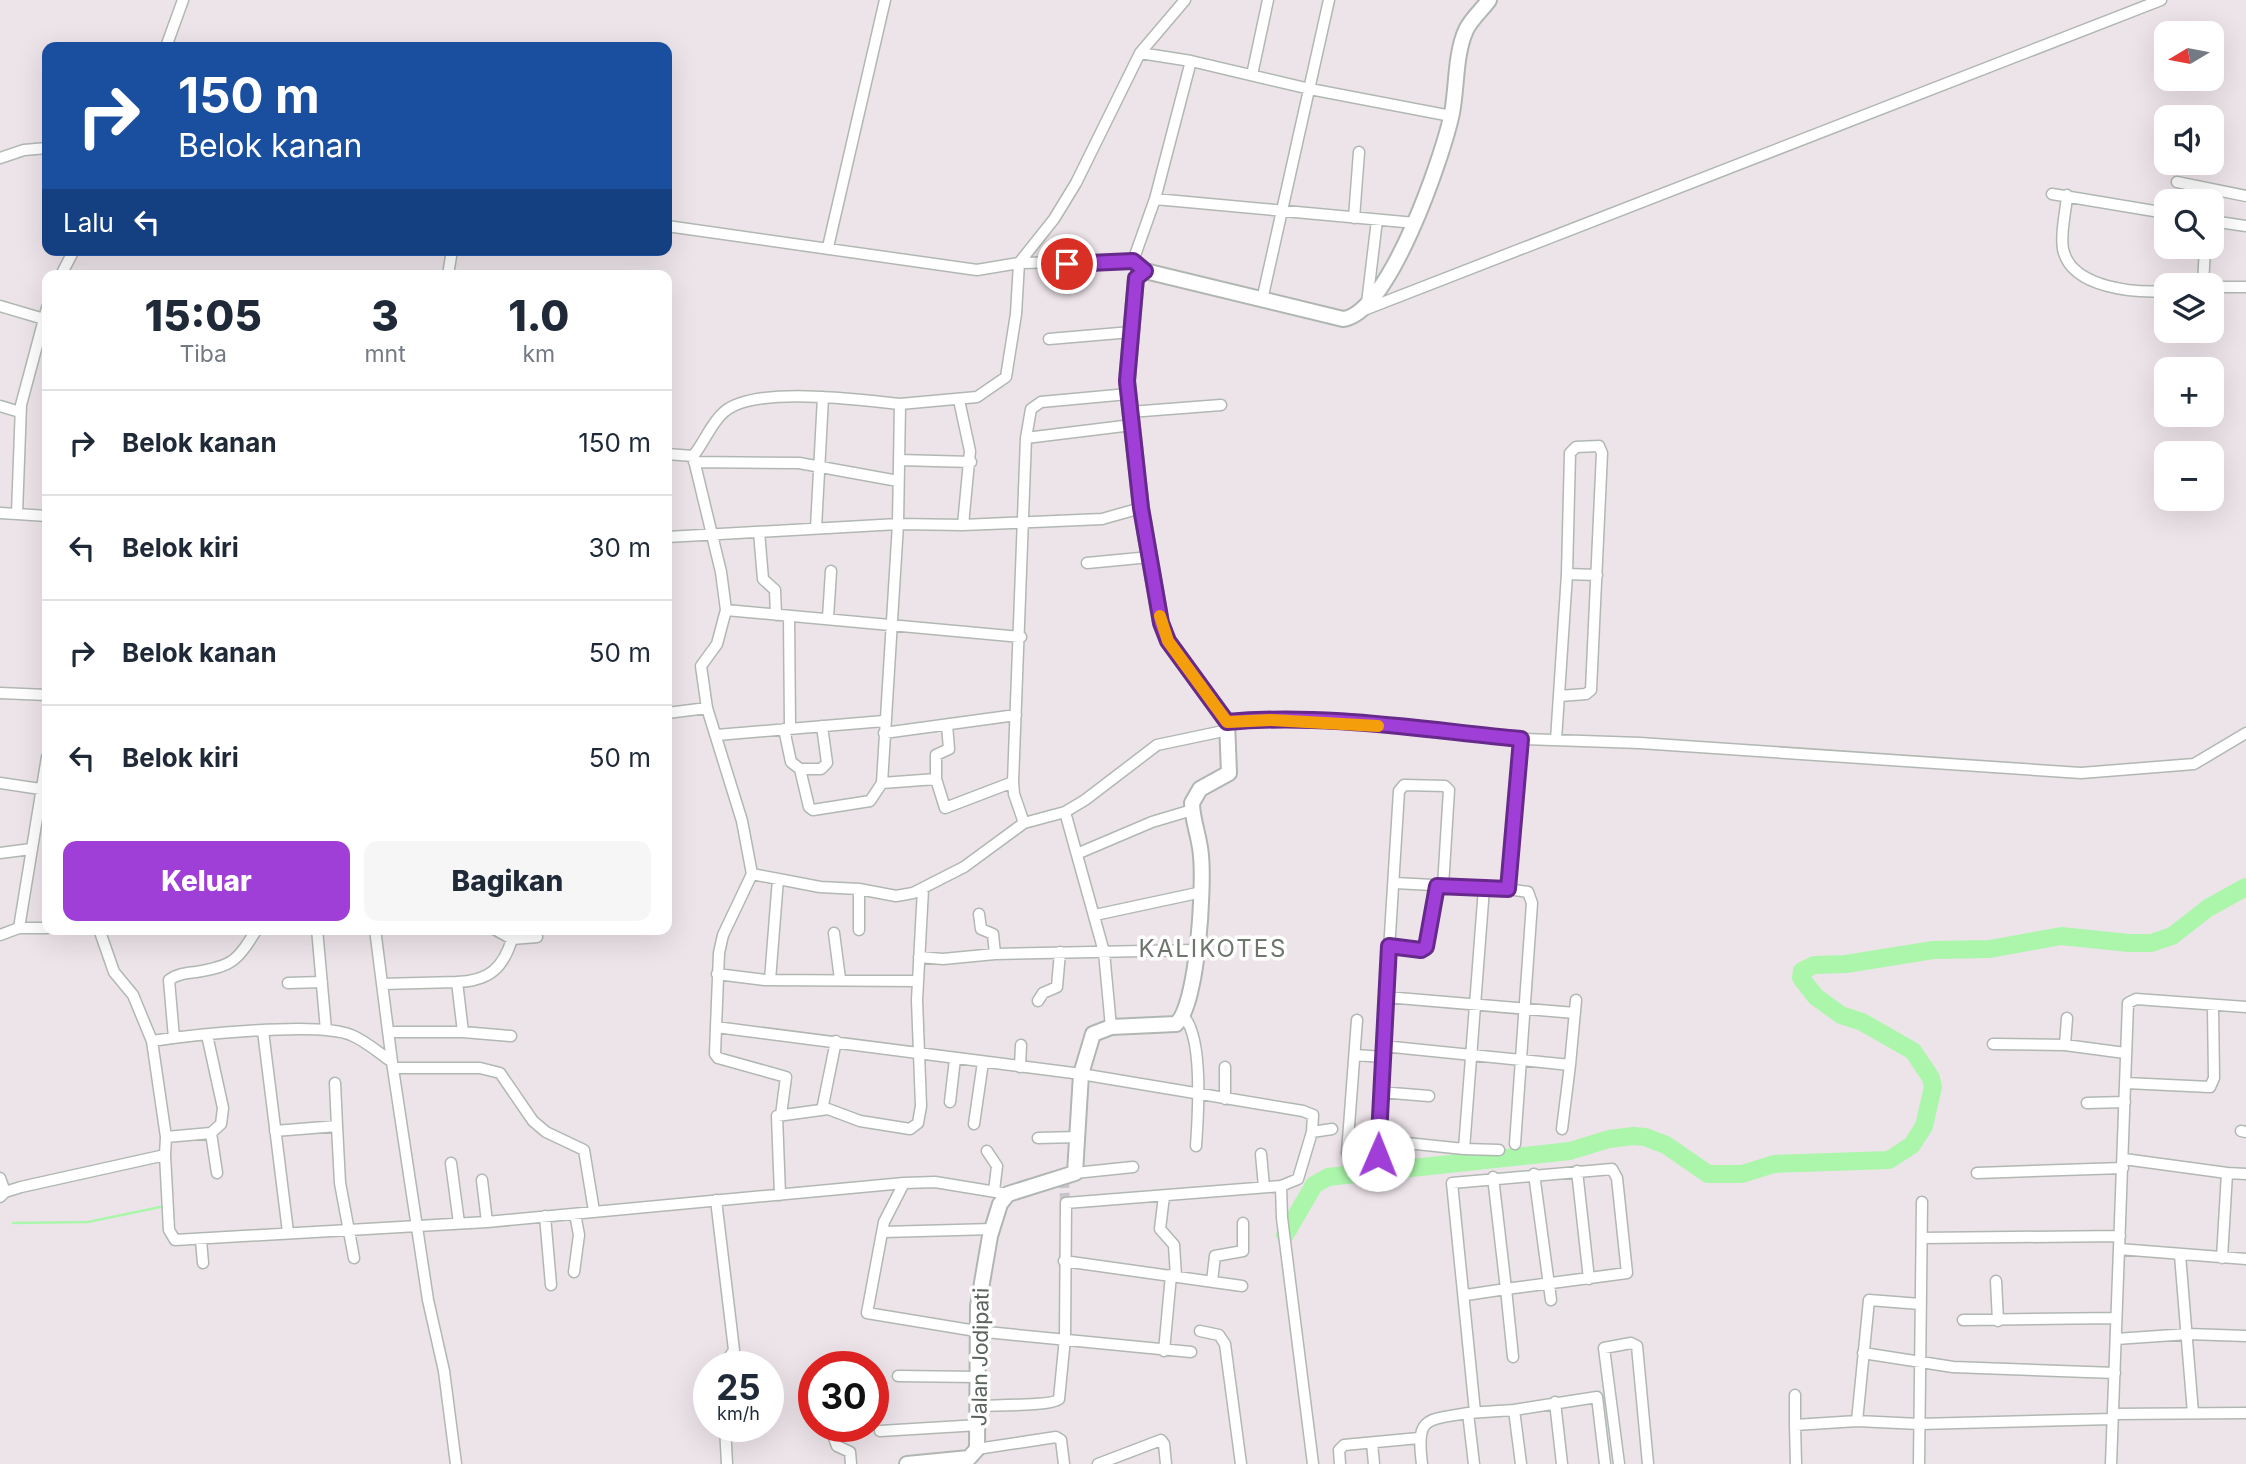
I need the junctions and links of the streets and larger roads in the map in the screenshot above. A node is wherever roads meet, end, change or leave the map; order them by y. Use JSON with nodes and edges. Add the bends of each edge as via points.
{"nodes":[{"id":1,"x":183,"y":0,"type":"edge"},
{"id":2,"x":885,"y":0,"type":"edge"},
{"id":3,"x":1185,"y":0,"type":"edge"},
{"id":4,"x":1268,"y":0,"type":"edge"},
{"id":5,"x":1329,"y":0,"type":"edge"},
{"id":6,"x":1489,"y":0,"type":"edge"},
{"id":7,"x":2161,"y":0,"type":"edge"},
{"id":8,"x":168,"y":42,"type":"edge"},
{"id":9,"x":1140,"y":52,"type":"junction"},
{"id":10,"x":1191,"y":61,"type":"junction"},
{"id":11,"x":1252,"y":75,"type":"junction"},
{"id":12,"x":1310,"y":89,"type":"junction"},
{"id":13,"x":1451,"y":116,"type":"junction"},
{"id":14,"x":42,"y":148,"type":"edge"},
{"id":15,"x":1359,"y":152,"type":"dead end"},
{"id":16,"x":0,"y":158,"type":"edge"},
{"id":17,"x":2177,"y":182,"type":"dead end"},
{"id":18,"x":2052,"y":194,"type":"dead end"},
{"id":19,"x":2067,"y":195,"type":"junction"},
{"id":20,"x":2246,"y":196,"type":"edge"},
{"id":21,"x":1155,"y":200,"type":"junction"},
{"id":22,"x":2154,"y":211,"type":"edge"},
{"id":23,"x":1283,"y":212,"type":"junction"},
{"id":24,"x":1354,"y":218,"type":"junction"},
{"id":25,"x":1377,"y":220,"type":"junction"},
{"id":26,"x":1415,"y":223,"type":"junction"},
{"id":27,"x":2224,"y":223,"type":"edge"},
{"id":28,"x":2246,"y":226,"type":"edge"},
{"id":29,"x":672,"y":227,"type":"edge"},
{"id":30,"x":828,"y":247,"type":"junction"},
{"id":31,"x":1133,"y":261,"type":"junction"},
{"id":32,"x":1019,"y":263,"type":"junction"},
{"id":33,"x":1145,"y":271,"type":"junction"},
{"id":34,"x":2224,"y":287,"type":"edge"},
{"id":35,"x":2246,"y":287,"type":"edge"},
{"id":36,"x":2154,"y":291,"type":"edge"},
{"id":37,"x":1262,"y":300,"type":"junction"},
{"id":38,"x":0,"y":306,"type":"edge"},
{"id":39,"x":1365,"y":307,"type":"junction"},
{"id":40,"x":42,"y":318,"type":"edge"},
{"id":41,"x":42,"y":327,"type":"edge"},
{"id":42,"x":1131,"y":332,"type":"junction"},
{"id":43,"x":1049,"y":339,"type":"dead end"},
{"id":44,"x":1128,"y":394,"type":"junction"},
{"id":45,"x":823,"y":397,"type":"junction"},
{"id":46,"x":959,"y":400,"type":"junction"},
{"id":47,"x":900,"y":404,"type":"junction"},
{"id":48,"x":1221,"y":405,"type":"dead end"},
{"id":49,"x":0,"y":406,"type":"edge"},
{"id":50,"x":20,"y":412,"type":"junction"},
{"id":51,"x":1131,"y":418,"type":"junction"},
{"id":52,"x":1026,"y":438,"type":"junction"},
{"id":53,"x":672,"y":455,"type":"edge"},
{"id":54,"x":694,"y":459,"type":"junction"},
{"id":55,"x":899,"y":460,"type":"junction"},
{"id":56,"x":971,"y":462,"type":"junction"},
{"id":57,"x":817,"y":466,"type":"junction"},
{"id":58,"x":898,"y":481,"type":"junction"},
{"id":59,"x":1141,"y":508,"type":"junction"},
{"id":60,"x":0,"y":513,"type":"edge"},
{"id":61,"x":20,"y":514,"type":"junction"},
{"id":62,"x":42,"y":516,"type":"edge"},
{"id":63,"x":1024,"y":522,"type":"junction"},
{"id":64,"x":898,"y":524,"type":"junction"},
{"id":65,"x":963,"y":525,"type":"junction"},
{"id":66,"x":816,"y":528,"type":"junction"},
{"id":67,"x":759,"y":532,"type":"junction"},
{"id":68,"x":710,"y":535,"type":"junction"},
{"id":69,"x":672,"y":537,"type":"edge"},
{"id":70,"x":1150,"y":556,"type":"junction"},
{"id":71,"x":1087,"y":563,"type":"dead end"},
{"id":72,"x":831,"y":571,"type":"dead end"},
{"id":73,"x":1567,"y":574,"type":"junction"},
{"id":74,"x":1597,"y":575,"type":"junction"},
{"id":75,"x":726,"y":610,"type":"junction"},
{"id":76,"x":776,"y":615,"type":"junction"},
{"id":77,"x":789,"y":616,"type":"junction"},
{"id":78,"x":828,"y":618,"type":"junction"},
{"id":79,"x":890,"y":626,"type":"junction"},
{"id":80,"x":1020,"y":637,"type":"junction"},
{"id":81,"x":0,"y":693,"type":"edge"},
{"id":82,"x":42,"y":695,"type":"edge"},
{"id":83,"x":1559,"y":696,"type":"junction"},
{"id":84,"x":707,"y":708,"type":"junction"},
{"id":85,"x":672,"y":712,"type":"edge"},
{"id":86,"x":1016,"y":715,"type":"junction"},
{"id":87,"x":884,"y":721,"type":"junction"},
{"id":88,"x":947,"y":725,"type":"junction"},
{"id":89,"x":822,"y":726,"type":"junction"},
{"id":90,"x":1227,"y":726,"type":"junction"},
{"id":91,"x":787,"y":729,"type":"junction"},
{"id":92,"x":884,"y":733,"type":"junction"},
{"id":93,"x":2246,"y":733,"type":"edge"},
{"id":94,"x":717,"y":735,"type":"junction"},
{"id":95,"x":1521,"y":739,"type":"junction"},
{"id":96,"x":1556,"y":740,"type":"junction"},
{"id":97,"x":800,"y":769,"type":"junction"},
{"id":98,"x":936,"y":779,"type":"junction"},
{"id":99,"x":1013,"y":782,"type":"junction"},
{"id":100,"x":0,"y":783,"type":"edge"},
{"id":101,"x":882,"y":783,"type":"junction"},
{"id":102,"x":42,"y":789,"type":"edge"},
{"id":103,"x":42,"y":798,"type":"edge"},
{"id":104,"x":1192,"y":810,"type":"junction"},
{"id":105,"x":1065,"y":811,"type":"junction"},
{"id":106,"x":1024,"y":823,"type":"junction"},
{"id":107,"x":31,"y":849,"type":"junction"},
{"id":108,"x":0,"y":853,"type":"edge"},
{"id":109,"x":1079,"y":853,"type":"junction"},
{"id":110,"x":752,"y":874,"type":"junction"},
{"id":111,"x":778,"y":878,"type":"junction"},
{"id":112,"x":1395,"y":883,"type":"junction"},
{"id":113,"x":1440,"y":886,"type":"junction"},
{"id":114,"x":1484,"y":888,"type":"junction"},
{"id":115,"x":859,"y":889,"type":"junction"},
{"id":116,"x":923,"y":889,"type":"junction"},
{"id":117,"x":1508,"y":889,"type":"junction"},
{"id":118,"x":1202,"y":892,"type":"junction"},
{"id":119,"x":979,"y":914,"type":"dead end"},
{"id":120,"x":1095,"y":915,"type":"junction"},
{"id":121,"x":19,"y":928,"type":"junction"},
{"id":122,"x":42,"y":928,"type":"edge"},
{"id":123,"x":859,"y":930,"type":"dead end"},
{"id":124,"x":834,"y":933,"type":"dead end"},
{"id":125,"x":0,"y":935,"type":"edge"},
{"id":126,"x":101,"y":935,"type":"edge"},
{"id":127,"x":253,"y":935,"type":"edge"},
{"id":128,"x":318,"y":935,"type":"edge"},
{"id":129,"x":376,"y":935,"type":"edge"},
{"id":130,"x":504,"y":935,"type":"edge"},
{"id":131,"x":537,"y":937,"type":"dead end"},
{"id":132,"x":512,"y":940,"type":"junction"},
{"id":133,"x":1389,"y":946,"type":"junction"},
{"id":134,"x":1196,"y":950,"type":"junction"},
{"id":135,"x":1060,"y":952,"type":"junction"},
{"id":136,"x":1104,"y":952,"type":"junction"},
{"id":137,"x":995,"y":954,"type":"junction"},
{"id":138,"x":919,"y":957,"type":"junction"},
{"id":139,"x":717,"y":974,"type":"junction"},
{"id":140,"x":840,"y":979,"type":"junction"},
{"id":141,"x":770,"y":980,"type":"junction"},
{"id":142,"x":918,"y":981,"type":"junction"},
{"id":143,"x":322,"y":982,"type":"junction"},
{"id":144,"x":457,"y":982,"type":"junction"},
{"id":145,"x":288,"y":983,"type":"dead end"},
{"id":146,"x":382,"y":984,"type":"junction"},
{"id":147,"x":1386,"y":997,"type":"junction"},
{"id":148,"x":1576,"y":1000,"type":"dead end"},
{"id":149,"x":1038,"y":1001,"type":"dead end"},
{"id":150,"x":1475,"y":1003,"type":"junction"},
{"id":151,"x":2213,"y":1006,"type":"junction"},
{"id":152,"x":2246,"y":1007,"type":"edge"},
{"id":153,"x":1524,"y":1008,"type":"junction"},
{"id":154,"x":1575,"y":1013,"type":"junction"},
{"id":155,"x":1183,"y":1016,"type":"junction"},
{"id":156,"x":2067,"y":1018,"type":"dead end"},
{"id":157,"x":1357,"y":1020,"type":"dead end"},
{"id":158,"x":716,"y":1027,"type":"junction"},
{"id":159,"x":1111,"y":1027,"type":"junction"},
{"id":160,"x":326,"y":1030,"type":"junction"},
{"id":161,"x":263,"y":1031,"type":"junction"},
{"id":162,"x":388,"y":1032,"type":"junction"},
{"id":163,"x":463,"y":1032,"type":"junction"},
{"id":164,"x":207,"y":1035,"type":"junction"},
{"id":165,"x":511,"y":1036,"type":"dead end"},
{"id":166,"x":174,"y":1038,"type":"junction"},
{"id":167,"x":152,"y":1041,"type":"junction"},
{"id":168,"x":836,"y":1041,"type":"junction"},
{"id":169,"x":1993,"y":1044,"type":"dead end"},
{"id":170,"x":1021,"y":1045,"type":"dead end"},
{"id":171,"x":2065,"y":1045,"type":"junction"},
{"id":172,"x":918,"y":1052,"type":"junction"},
{"id":173,"x":1382,"y":1052,"type":"junction"},
{"id":174,"x":2125,"y":1053,"type":"junction"},
{"id":175,"x":1356,"y":1055,"type":"junction"},
{"id":176,"x":1471,"y":1056,"type":"junction"},
{"id":177,"x":955,"y":1059,"type":"junction"},
{"id":178,"x":1522,"y":1060,"type":"junction"},
{"id":179,"x":983,"y":1062,"type":"junction"},
{"id":180,"x":393,"y":1065,"type":"junction"},
{"id":181,"x":1570,"y":1065,"type":"junction"},
{"id":182,"x":1020,"y":1067,"type":"junction"},
{"id":183,"x":1225,"y":1067,"type":"dead end"},
{"id":184,"x":1081,"y":1074,"type":"junction"},
{"id":185,"x":335,"y":1083,"type":"dead end"},
{"id":186,"x":2126,"y":1083,"type":"junction"},
{"id":187,"x":1380,"y":1092,"type":"junction"},
{"id":188,"x":1198,"y":1095,"type":"junction"},
{"id":189,"x":1429,"y":1096,"type":"dead end"},
{"id":190,"x":1225,"y":1099,"type":"junction"},
{"id":191,"x":950,"y":1102,"type":"dead end"},
{"id":192,"x":2125,"y":1102,"type":"junction"},
{"id":193,"x":2087,"y":1103,"type":"dead end"},
{"id":194,"x":822,"y":1110,"type":"junction"},
{"id":195,"x":781,"y":1115,"type":"junction"},
{"id":196,"x":974,"y":1124,"type":"dead end"},
{"id":197,"x":337,"y":1126,"type":"junction"},
{"id":198,"x":1332,"y":1129,"type":"dead end"},
{"id":199,"x":1563,"y":1129,"type":"dead end"},
{"id":200,"x":275,"y":1131,"type":"junction"},
{"id":201,"x":1312,"y":1132,"type":"junction"},
{"id":202,"x":211,"y":1133,"type":"junction"},
{"id":203,"x":166,"y":1137,"type":"junction"},
{"id":204,"x":1079,"y":1137,"type":"junction"},
{"id":205,"x":1038,"y":1138,"type":"dead end"},
{"id":206,"x":1378,"y":1140,"type":"junction"},
{"id":207,"x":1515,"y":1144,"type":"dead end"},
{"id":208,"x":1196,"y":1146,"type":"dead end"},
{"id":209,"x":1464,"y":1149,"type":"junction"},
{"id":210,"x":1499,"y":1150,"type":"dead end"},
{"id":211,"x":987,"y":1151,"type":"dead end"},
{"id":212,"x":1347,"y":1153,"type":"dead end"},
{"id":213,"x":1261,"y":1154,"type":"dead end"},
{"id":214,"x":166,"y":1155,"type":"junction"},
{"id":215,"x":1378,"y":1155,"type":"dead end"},
{"id":216,"x":451,"y":1163,"type":"dead end"},
{"id":217,"x":2124,"y":1164,"type":"junction"},
{"id":218,"x":1133,"y":1167,"type":"dead end"},
{"id":219,"x":1577,"y":1171,"type":"junction"},
{"id":220,"x":217,"y":1173,"type":"dead end"},
{"id":221,"x":1074,"y":1173,"type":"junction"},
{"id":222,"x":1977,"y":1173,"type":"dead end"},
{"id":223,"x":2227,"y":1173,"type":"junction"},
{"id":224,"x":1534,"y":1174,"type":"junction"},
{"id":225,"x":2246,"y":1174,"type":"edge"},
{"id":226,"x":1493,"y":1177,"type":"junction"},
{"id":227,"x":0,"y":1178,"type":"edge"},
{"id":228,"x":482,"y":1180,"type":"dead end"},
{"id":229,"x":904,"y":1183,"type":"junction"},
{"id":230,"x":1281,"y":1186,"type":"junction"},
{"id":231,"x":1264,"y":1187,"type":"junction"},
{"id":232,"x":1001,"y":1192,"type":"junction"},
{"id":233,"x":1,"y":1195,"type":"edge"},
{"id":234,"x":780,"y":1195,"type":"junction"},
{"id":235,"x":1164,"y":1196,"type":"junction"},
{"id":236,"x":716,"y":1200,"type":"junction"},
{"id":237,"x":1922,"y":1202,"type":"dead end"},
{"id":238,"x":594,"y":1211,"type":"junction"},
{"id":239,"x":575,"y":1214,"type":"junction"},
{"id":240,"x":545,"y":1216,"type":"junction"},
{"id":241,"x":487,"y":1222,"type":"junction"},
{"id":242,"x":459,"y":1223,"type":"junction"},
{"id":243,"x":1243,"y":1223,"type":"dead end"},
{"id":244,"x":418,"y":1226,"type":"junction"},
{"id":245,"x":992,"y":1228,"type":"junction"},
{"id":246,"x":288,"y":1232,"type":"junction"},
{"id":247,"x":348,"y":1232,"type":"junction"},
{"id":248,"x":883,"y":1232,"type":"junction"},
{"id":249,"x":2120,"y":1236,"type":"junction"},
{"id":250,"x":1922,"y":1238,"type":"junction"},
{"id":251,"x":201,"y":1240,"type":"junction"},
{"id":252,"x":2119,"y":1249,"type":"junction"},
{"id":253,"x":2180,"y":1255,"type":"junction"},
{"id":254,"x":354,"y":1258,"type":"dead end"},
{"id":255,"x":2222,"y":1258,"type":"junction"},
{"id":256,"x":2246,"y":1259,"type":"edge"},
{"id":257,"x":1064,"y":1261,"type":"junction"},
{"id":258,"x":203,"y":1264,"type":"dead end"},
{"id":259,"x":575,"y":1272,"type":"dead end"},
{"id":260,"x":1174,"y":1275,"type":"junction"},
{"id":261,"x":1589,"y":1279,"type":"junction"},
{"id":262,"x":1212,"y":1281,"type":"junction"},
{"id":263,"x":1996,"y":1282,"type":"dead end"},
{"id":264,"x":1548,"y":1283,"type":"junction"},
{"id":265,"x":551,"y":1284,"type":"dead end"},
{"id":266,"x":1242,"y":1286,"type":"dead end"},
{"id":267,"x":1506,"y":1289,"type":"junction"},
{"id":268,"x":1466,"y":1295,"type":"junction"},
{"id":269,"x":1551,"y":1300,"type":"dead end"},
{"id":270,"x":1920,"y":1304,"type":"junction"},
{"id":271,"x":2116,"y":1318,"type":"junction"},
{"id":272,"x":1963,"y":1320,"type":"dead end"},
{"id":273,"x":1998,"y":1321,"type":"junction"},
{"id":274,"x":976,"y":1331,"type":"junction"},
{"id":275,"x":1200,"y":1331,"type":"dead end"},
{"id":276,"x":2188,"y":1334,"type":"junction"},
{"id":277,"x":2246,"y":1336,"type":"edge"},
{"id":278,"x":1065,"y":1338,"type":"junction"},
{"id":279,"x":2116,"y":1339,"type":"junction"},
{"id":280,"x":733,"y":1351,"type":"edge"},
{"id":281,"x":1164,"y":1351,"type":"junction"},
{"id":282,"x":1191,"y":1352,"type":"dead end"},
{"id":283,"x":1863,"y":1353,"type":"junction"},
{"id":284,"x":1513,"y":1357,"type":"dead end"},
{"id":285,"x":1919,"y":1364,"type":"junction"},
{"id":286,"x":2115,"y":1373,"type":"junction"},
{"id":287,"x":898,"y":1376,"type":"dead end"},
{"id":288,"x":977,"y":1377,"type":"junction"},
{"id":289,"x":1795,"y":1395,"type":"dead end"},
{"id":290,"x":1555,"y":1402,"type":"junction"},
{"id":291,"x":978,"y":1406,"type":"junction"},
{"id":292,"x":1473,"y":1410,"type":"junction"},
{"id":293,"x":1514,"y":1410,"type":"junction"},
{"id":294,"x":2193,"y":1413,"type":"junction"},
{"id":295,"x":2246,"y":1413,"type":"edge"},
{"id":296,"x":2113,"y":1417,"type":"junction"},
{"id":297,"x":1857,"y":1421,"type":"junction"},
{"id":298,"x":1919,"y":1424,"type":"junction"},
{"id":299,"x":979,"y":1425,"type":"junction"},
{"id":300,"x":1794,"y":1425,"type":"junction"},
{"id":301,"x":889,"y":1430,"type":"edge"},
{"id":302,"x":1419,"y":1438,"type":"junction"},
{"id":303,"x":726,"y":1442,"type":"edge"},
{"id":304,"x":836,"y":1442,"type":"edge"},
{"id":305,"x":1372,"y":1443,"type":"junction"},
{"id":306,"x":851,"y":1458,"type":"edge"},
{"id":307,"x":970,"y":1459,"type":"edge"},
{"id":308,"x":456,"y":1464,"type":"edge"},
{"id":309,"x":727,"y":1464,"type":"edge"},
{"id":310,"x":907,"y":1464,"type":"edge"},
{"id":311,"x":1064,"y":1464,"type":"edge"},
{"id":312,"x":1098,"y":1464,"type":"edge"},
{"id":313,"x":1166,"y":1464,"type":"edge"},
{"id":314,"x":1241,"y":1464,"type":"edge"},
{"id":315,"x":1313,"y":1464,"type":"edge"},
{"id":316,"x":1340,"y":1464,"type":"edge"},
{"id":317,"x":1374,"y":1464,"type":"edge"},
{"id":318,"x":1422,"y":1464,"type":"edge"},
{"id":319,"x":1474,"y":1464,"type":"edge"},
{"id":320,"x":1521,"y":1464,"type":"edge"},
{"id":321,"x":1562,"y":1464,"type":"edge"},
{"id":322,"x":1605,"y":1464,"type":"edge"},
{"id":323,"x":1619,"y":1464,"type":"edge"},
{"id":324,"x":1648,"y":1464,"type":"edge"},
{"id":325,"x":1796,"y":1464,"type":"edge"},
{"id":326,"x":1919,"y":1464,"type":"edge"},
{"id":327,"x":2111,"y":1464,"type":"edge"}],
"edges":[{"from":1,"to":8,"type":"street"},
{"from":2,"to":30,"type":"street"},
{"from":3,"to":9,"type":"street"},
{"from":4,"to":11,"type":"street"},
{"from":5,"to":12,"type":"street"},
{"from":6,"to":13,"type":"street","via":[[1466,30]]},
{"from":7,"to":39,"type":"street"},
{"from":9,"to":10,"type":"street"},
{"from":9,"to":32,"type":"street","via":[[1076,183]]},
{"from":10,"to":11,"type":"street"},
{"from":10,"to":21,"type":"street"},
{"from":11,"to":12,"type":"street"},
{"from":12,"to":13,"type":"street"},
{"from":12,"to":23,"type":"street"},
{"from":13,"to":26,"type":"street"},
{"from":14,"to":16,"type":"street"},
{"from":15,"to":24,"type":"street"},
{"from":17,"to":20,"type":"street"},
{"from":18,"to":19,"type":"street"},
{"from":19,"to":22,"type":"street"},
{"from":19,"to":36,"type":"street","via":[[2063,247],[2068,261],[2108,287]]},
{"from":21,"to":23,"type":"street"},
{"from":21,"to":31,"type":"street"},
{"from":23,"to":24,"type":"street"},
{"from":23,"to":37,"type":"street"},
{"from":24,"to":25,"type":"street"},
{"from":25,"to":26,"type":"street"},
{"from":25,"to":39,"type":"street"},
{"from":26,"to":39,"type":"street","via":[[1396,263]]},
{"from":27,"to":28,"type":"street"},
{"from":29,"to":30,"type":"street"},
{"from":30,"to":32,"type":"street","via":[[977,270]]},
{"from":31,"to":32,"type":"street"},
{"from":31,"to":33,"type":"street"},
{"from":32,"to":46,"type":"street","via":[[1006,377],[988,392]]},
{"from":33,"to":37,"type":"street"},
{"from":33,"to":42,"type":"street","via":[[1136,278]]},
{"from":34,"to":35,"type":"street"},
{"from":37,"to":39,"type":"street","via":[[1343,318]]},
{"from":38,"to":40,"type":"street"},
{"from":41,"to":50,"type":"street"},
{"from":42,"to":43,"type":"street"},
{"from":42,"to":44,"type":"street"},
{"from":44,"to":51,"type":"street"},
{"from":44,"to":52,"type":"street","via":[[1041,402],[1031,409]]},
{"from":45,"to":47,"type":"street"},
{"from":45,"to":54,"type":"street","via":[[760,400],[732,407],[723,412]]},
{"from":45,"to":57,"type":"street"},
{"from":46,"to":47,"type":"street"},
{"from":46,"to":56,"type":"street"},
{"from":47,"to":55,"type":"street"},
{"from":48,"to":51,"type":"street"},
{"from":49,"to":50,"type":"street"},
{"from":50,"to":61,"type":"street"},
{"from":51,"to":52,"type":"street"},
{"from":51,"to":59,"type":"street"},
{"from":52,"to":63,"type":"street"},
{"from":53,"to":54,"type":"street"},
{"from":54,"to":57,"type":"street"},
{"from":54,"to":68,"type":"street"},
{"from":55,"to":56,"type":"street"},
{"from":55,"to":58,"type":"street"},
{"from":56,"to":65,"type":"street"},
{"from":57,"to":58,"type":"street"},
{"from":57,"to":66,"type":"street"},
{"from":58,"to":64,"type":"street"},
{"from":59,"to":63,"type":"street","via":[[1102,519]]},
{"from":59,"to":70,"type":"street"},
{"from":60,"to":61,"type":"street"},
{"from":61,"to":62,"type":"street"},
{"from":63,"to":65,"type":"street"},
{"from":63,"to":80,"type":"street"},
{"from":64,"to":65,"type":"street"},
{"from":64,"to":66,"type":"street"},
{"from":64,"to":79,"type":"street"},
{"from":66,"to":67,"type":"street"},
{"from":67,"to":68,"type":"street"},
{"from":67,"to":76,"type":"street","via":[[763,579],[775,590]]},
{"from":68,"to":69,"type":"street"},
{"from":68,"to":75,"type":"street"},
{"from":70,"to":71,"type":"street"},
{"from":70,"to":90,"type":"street","via":[[1164,633]]},
{"from":72,"to":78,"type":"street"},
{"from":73,"to":74,"type":"street"},
{"from":73,"to":74,"type":"street","via":[[1570,453],[1574,448],[1599,446]]},
{"from":73,"to":83,"type":"street"},
{"from":74,"to":83,"type":"street","via":[[1591,690]]},
{"from":75,"to":76,"type":"street"},
{"from":75,"to":84,"type":"street","via":[[717,643],[701,666]]},
{"from":76,"to":77,"type":"street"},
{"from":77,"to":78,"type":"street"},
{"from":77,"to":91,"type":"street"},
{"from":78,"to":79,"type":"street"},
{"from":79,"to":80,"type":"street"},
{"from":79,"to":87,"type":"street"},
{"from":80,"to":86,"type":"street"},
{"from":81,"to":82,"type":"street"},
{"from":83,"to":96,"type":"street"},
{"from":84,"to":85,"type":"street"},
{"from":84,"to":94,"type":"street"},
{"from":86,"to":88,"type":"street"},
{"from":86,"to":99,"type":"street"},
{"from":87,"to":89,"type":"street"},
{"from":87,"to":92,"type":"street"},
{"from":88,"to":92,"type":"street"},
{"from":88,"to":98,"type":"street","via":[[949,750],[936,755]]},
{"from":89,"to":91,"type":"street"},
{"from":89,"to":97,"type":"street","via":[[827,763],[821,769]]},
{"from":90,"to":95,"type":"street","via":[[1271,720]]},
{"from":90,"to":104,"type":"street","via":[[1229,773],[1200,789]]},
{"from":90,"to":105,"type":"street","via":[[1157,745]]},
{"from":91,"to":94,"type":"street"},
{"from":91,"to":97,"type":"street","via":[[791,762]]},
{"from":92,"to":101,"type":"street"},
{"from":93,"to":96,"type":"street","via":[[2194,764],[2081,773]]},
{"from":94,"to":110,"type":"street"},
{"from":95,"to":96,"type":"street"},
{"from":95,"to":117,"type":"street"},
{"from":97,"to":101,"type":"street","via":[[813,810],[870,802]]},
{"from":98,"to":99,"type":"street","via":[[945,808]]},
{"from":98,"to":101,"type":"street"},
{"from":99,"to":106,"type":"street"},
{"from":100,"to":102,"type":"street"},
{"from":103,"to":107,"type":"street"},
{"from":104,"to":109,"type":"street"},
{"from":104,"to":118,"type":"street","via":[[1201,853]]},
{"from":105,"to":106,"type":"street"},
{"from":105,"to":109,"type":"street"},
{"from":106,"to":116,"type":"street","via":[[980,857]]},
{"from":107,"to":108,"type":"street"},
{"from":107,"to":121,"type":"street"},
{"from":109,"to":120,"type":"street"},
{"from":110,"to":111,"type":"street"},
{"from":110,"to":139,"type":"street","via":[[723,935]]},
{"from":111,"to":115,"type":"street"},
{"from":111,"to":141,"type":"street"},
{"from":112,"to":113,"type":"street"},
{"from":112,"to":113,"type":"street","via":[[1400,789],[1407,785],[1445,786],[1449,790]]},
{"from":112,"to":133,"type":"street"},
{"from":113,"to":114,"type":"street"},
{"from":113,"to":133,"type":"street","via":[[1426,947]]},
{"from":114,"to":117,"type":"street"},
{"from":114,"to":150,"type":"street"},
{"from":115,"to":116,"type":"street","via":[[896,896]]},
{"from":115,"to":123,"type":"street"},
{"from":116,"to":138,"type":"street"},
{"from":117,"to":153,"type":"street","via":[[1528,892],[1532,898]]},
{"from":118,"to":120,"type":"street"},
{"from":118,"to":134,"type":"street"},
{"from":119,"to":137,"type":"street","via":[[981,929],[993,934]]},
{"from":120,"to":136,"type":"street"},
{"from":121,"to":122,"type":"street"},
{"from":121,"to":125,"type":"street"},
{"from":124,"to":140,"type":"street"},
{"from":126,"to":167,"type":"street","via":[[114,972],[133,995]]},
{"from":127,"to":166,"type":"street","via":[[229,966],[169,979]]},
{"from":128,"to":143,"type":"street"},
{"from":129,"to":146,"type":"street"},
{"from":130,"to":132,"type":"street"},
{"from":131,"to":132,"type":"street"},
{"from":132,"to":144,"type":"street","via":[[497,969],[485,978]]},
{"from":133,"to":147,"type":"street"},
{"from":134,"to":136,"type":"street"},
{"from":134,"to":155,"type":"street"},
{"from":135,"to":136,"type":"street"},
{"from":135,"to":137,"type":"street"},
{"from":135,"to":149,"type":"street","via":[[1058,986]]},
{"from":136,"to":159,"type":"street"},
{"from":137,"to":138,"type":"street"},
{"from":138,"to":142,"type":"street"},
{"from":139,"to":141,"type":"street"},
{"from":139,"to":158,"type":"street"},
{"from":140,"to":141,"type":"street"},
{"from":140,"to":142,"type":"street"},
{"from":142,"to":172,"type":"street"},
{"from":143,"to":145,"type":"street"},
{"from":143,"to":160,"type":"street"},
{"from":144,"to":146,"type":"street"},
{"from":144,"to":163,"type":"street"},
{"from":146,"to":162,"type":"street"},
{"from":147,"to":150,"type":"street"},
{"from":147,"to":173,"type":"street"},
{"from":148,"to":154,"type":"street"},
{"from":150,"to":153,"type":"street"},
{"from":150,"to":176,"type":"street"},
{"from":151,"to":152,"type":"street"},
{"from":151,"to":174,"type":"street","via":[[2131,1000]]},
{"from":151,"to":186,"type":"street","via":[[2214,1078],[2210,1087]]},
{"from":153,"to":154,"type":"street"},
{"from":153,"to":178,"type":"street"},
{"from":154,"to":181,"type":"street"},
{"from":155,"to":159,"type":"street","via":[[1168,1025]]},
{"from":155,"to":188,"type":"street","via":[[1193,1032]]},
{"from":156,"to":171,"type":"street"},
{"from":157,"to":175,"type":"street"},
{"from":158,"to":168,"type":"street"},
{"from":158,"to":195,"type":"street","via":[[718,1058],[786,1077]]},
{"from":159,"to":184,"type":"street","via":[[1093,1034]]},
{"from":160,"to":161,"type":"street"},
{"from":160,"to":180,"type":"street","via":[[350,1034]]},
{"from":161,"to":164,"type":"street"},
{"from":161,"to":200,"type":"street"},
{"from":162,"to":163,"type":"street"},
{"from":162,"to":180,"type":"street"},
{"from":163,"to":165,"type":"street"},
{"from":164,"to":166,"type":"street"},
{"from":164,"to":202,"type":"street","via":[[224,1114],[220,1127]]},
{"from":166,"to":167,"type":"street"},
{"from":167,"to":203,"type":"street"},
{"from":168,"to":172,"type":"street"},
{"from":168,"to":194,"type":"street"},
{"from":169,"to":171,"type":"street"},
{"from":170,"to":182,"type":"street"},
{"from":171,"to":174,"type":"street"},
{"from":172,"to":177,"type":"street"},
{"from":172,"to":194,"type":"street","via":[[921,1106],[914,1128]]},
{"from":173,"to":175,"type":"street"},
{"from":173,"to":176,"type":"street"},
{"from":173,"to":187,"type":"street"},
{"from":174,"to":186,"type":"street"},
{"from":175,"to":212,"type":"street"},
{"from":176,"to":178,"type":"street"},
{"from":176,"to":209,"type":"street"},
{"from":177,"to":179,"type":"street"},
{"from":177,"to":191,"type":"street"},
{"from":178,"to":181,"type":"street"},
{"from":178,"to":207,"type":"street"},
{"from":179,"to":182,"type":"street"},
{"from":179,"to":196,"type":"street"},
{"from":180,"to":238,"type":"street","via":[[500,1073],[533,1121],[584,1150]]},
{"from":180,"to":244,"type":"street"},
{"from":181,"to":199,"type":"street"},
{"from":182,"to":184,"type":"street"},
{"from":183,"to":190,"type":"street"},
{"from":184,"to":188,"type":"street"},
{"from":184,"to":204,"type":"street"},
{"from":185,"to":197,"type":"street"},
{"from":186,"to":192,"type":"street"},
{"from":187,"to":189,"type":"street"},
{"from":187,"to":206,"type":"street"},
{"from":188,"to":190,"type":"street"},
{"from":188,"to":208,"type":"street"},
{"from":190,"to":201,"type":"street","via":[[1310,1112]]},
{"from":192,"to":193,"type":"street"},
{"from":192,"to":217,"type":"street"},
{"from":194,"to":195,"type":"street"},
{"from":195,"to":234,"type":"street","via":[[775,1120]]},
{"from":197,"to":200,"type":"street"},
{"from":197,"to":247,"type":"street"},
{"from":198,"to":201,"type":"street"},
{"from":200,"to":246,"type":"street"},
{"from":201,"to":230,"type":"street","via":[[1298,1179]]},
{"from":202,"to":203,"type":"street"},
{"from":202,"to":220,"type":"street"},
{"from":203,"to":214,"type":"street"},
{"from":204,"to":205,"type":"street"},
{"from":204,"to":221,"type":"street"},
{"from":206,"to":209,"type":"street"},
{"from":206,"to":215,"type":"street"},
{"from":209,"to":210,"type":"street"},
{"from":211,"to":232,"type":"street","via":[[997,1166]]},
{"from":213,"to":231,"type":"street"},
{"from":214,"to":233,"type":"street"},
{"from":214,"to":251,"type":"street","via":[[170,1237]]},
{"from":216,"to":242,"type":"street"},
{"from":217,"to":222,"type":"street"},
{"from":217,"to":223,"type":"street"},
{"from":217,"to":249,"type":"street"},
{"from":218,"to":221,"type":"street"},
{"from":219,"to":224,"type":"street"},
{"from":219,"to":261,"type":"street"},
{"from":219,"to":261,"type":"street","via":[[1615,1172],[1622,1218],[1627,1273]]},
{"from":221,"to":232,"type":"street"},
{"from":223,"to":225,"type":"street"},
{"from":223,"to":255,"type":"street"},
{"from":224,"to":226,"type":"street"},
{"from":224,"to":264,"type":"street"},
{"from":226,"to":267,"type":"street"},
{"from":226,"to":268,"type":"street","via":[[1451,1184]]},
{"from":227,"to":233,"type":"street"},
{"from":228,"to":241,"type":"street"},
{"from":229,"to":232,"type":"street","via":[[935,1182]]},
{"from":229,"to":234,"type":"street"},
{"from":229,"to":248,"type":"street","via":[[886,1216]]},
{"from":230,"to":231,"type":"street"},
{"from":230,"to":315,"type":"street"},
{"from":231,"to":235,"type":"street"},
{"from":232,"to":245,"type":"street","name":"Jalan Jodipati"},
{"from":234,"to":236,"type":"street"},
{"from":235,"to":257,"type":"street","via":[[1066,1203]]},
{"from":235,"to":260,"type":"street","via":[[1160,1229],[1174,1245]]},
{"from":236,"to":238,"type":"street"},
{"from":236,"to":280,"type":"street"},
{"from":237,"to":250,"type":"street"},
{"from":238,"to":239,"type":"street"},
{"from":239,"to":240,"type":"street"},
{"from":239,"to":259,"type":"street","via":[[579,1235]]},
{"from":240,"to":241,"type":"street"},
{"from":240,"to":265,"type":"street"},
{"from":241,"to":242,"type":"street"},
{"from":242,"to":244,"type":"street"},
{"from":243,"to":262,"type":"street","via":[[1243,1251],[1215,1255]]},
{"from":244,"to":247,"type":"street"},
{"from":244,"to":308,"type":"street"},
{"from":245,"to":248,"type":"street"},
{"from":245,"to":274,"type":"street","name":"Jalan Jodipati"},
{"from":246,"to":247,"type":"street"},
{"from":246,"to":251,"type":"street"},
{"from":247,"to":254,"type":"street"},
{"from":248,"to":274,"type":"street","via":[[867,1313]]},
{"from":249,"to":250,"type":"street"},
{"from":249,"to":252,"type":"street"},
{"from":250,"to":270,"type":"street"},
{"from":251,"to":258,"type":"street"},
{"from":252,"to":253,"type":"street"},
{"from":252,"to":271,"type":"street"},
{"from":253,"to":255,"type":"street"},
{"from":253,"to":276,"type":"street"},
{"from":255,"to":256,"type":"street"},
{"from":257,"to":260,"type":"street"},
{"from":257,"to":278,"type":"street"},
{"from":260,"to":262,"type":"street"},
{"from":260,"to":281,"type":"street"},
{"from":261,"to":264,"type":"street"},
{"from":262,"to":266,"type":"street"},
{"from":263,"to":273,"type":"street"},
{"from":264,"to":267,"type":"street"},
{"from":264,"to":269,"type":"street"},
{"from":267,"to":268,"type":"street"},
{"from":267,"to":284,"type":"street"},
{"from":268,"to":292,"type":"street"},
{"from":270,"to":283,"type":"street","via":[[1868,1300]]},
{"from":270,"to":285,"type":"street"},
{"from":271,"to":273,"type":"street"},
{"from":271,"to":279,"type":"street"},
{"from":272,"to":273,"type":"street"},
{"from":274,"to":278,"type":"street"},
{"from":274,"to":288,"type":"street","name":"Jalan Jodipati"},
{"from":275,"to":314,"type":"street","via":[[1217,1334],[1225,1344]]},
{"from":276,"to":277,"type":"street"},
{"from":276,"to":279,"type":"street"},
{"from":276,"to":294,"type":"street"},
{"from":278,"to":281,"type":"street"},
{"from":278,"to":291,"type":"street","via":[[1058,1402]]},
{"from":279,"to":286,"type":"street"},
{"from":281,"to":282,"type":"street"},
{"from":283,"to":285,"type":"street"},
{"from":283,"to":297,"type":"street"},
{"from":285,"to":286,"type":"street"},
{"from":285,"to":298,"type":"street"},
{"from":286,"to":296,"type":"street"},
{"from":287,"to":288,"type":"street"},
{"from":288,"to":291,"type":"street","name":"Jalan Jodipati"},
{"from":289,"to":300,"type":"street"},
{"from":290,"to":293,"type":"street"},
{"from":290,"to":321,"type":"street"},
{"from":290,"to":322,"type":"street","via":[[1597,1397]]},
{"from":291,"to":299,"type":"street","name":"Jalan Jodipati"},
{"from":292,"to":293,"type":"street"},
{"from":292,"to":302,"type":"street","via":[[1430,1419],[1422,1425]]},
{"from":292,"to":319,"type":"street"},
{"from":293,"to":320,"type":"street"},
{"from":294,"to":295,"type":"street"},
{"from":294,"to":296,"type":"street"},
{"from":296,"to":298,"type":"street"},
{"from":296,"to":327,"type":"street"},
{"from":297,"to":298,"type":"street"},
{"from":297,"to":300,"type":"street"},
{"from":298,"to":326,"type":"street"},
{"from":299,"to":301,"type":"street"},
{"from":299,"to":307,"type":"street","name":"Jalan Jodipati"},
{"from":300,"to":325,"type":"street"},
{"from":302,"to":305,"type":"street"},
{"from":302,"to":318,"type":"street"},
{"from":303,"to":309,"type":"street"},
{"from":304,"to":306,"type":"street"},
{"from":305,"to":316,"type":"street","via":[[1342,1446]]},
{"from":305,"to":317,"type":"street"},
{"from":307,"to":310,"type":"street"},
{"from":307,"to":311,"type":"street","via":[[1056,1437],[1061,1440]]},
{"from":312,"to":313,"type":"street","via":[[1161,1440]]},
{"from":323,"to":324,"type":"street","via":[[1604,1348],[1631,1343],[1637,1346]]}]}
